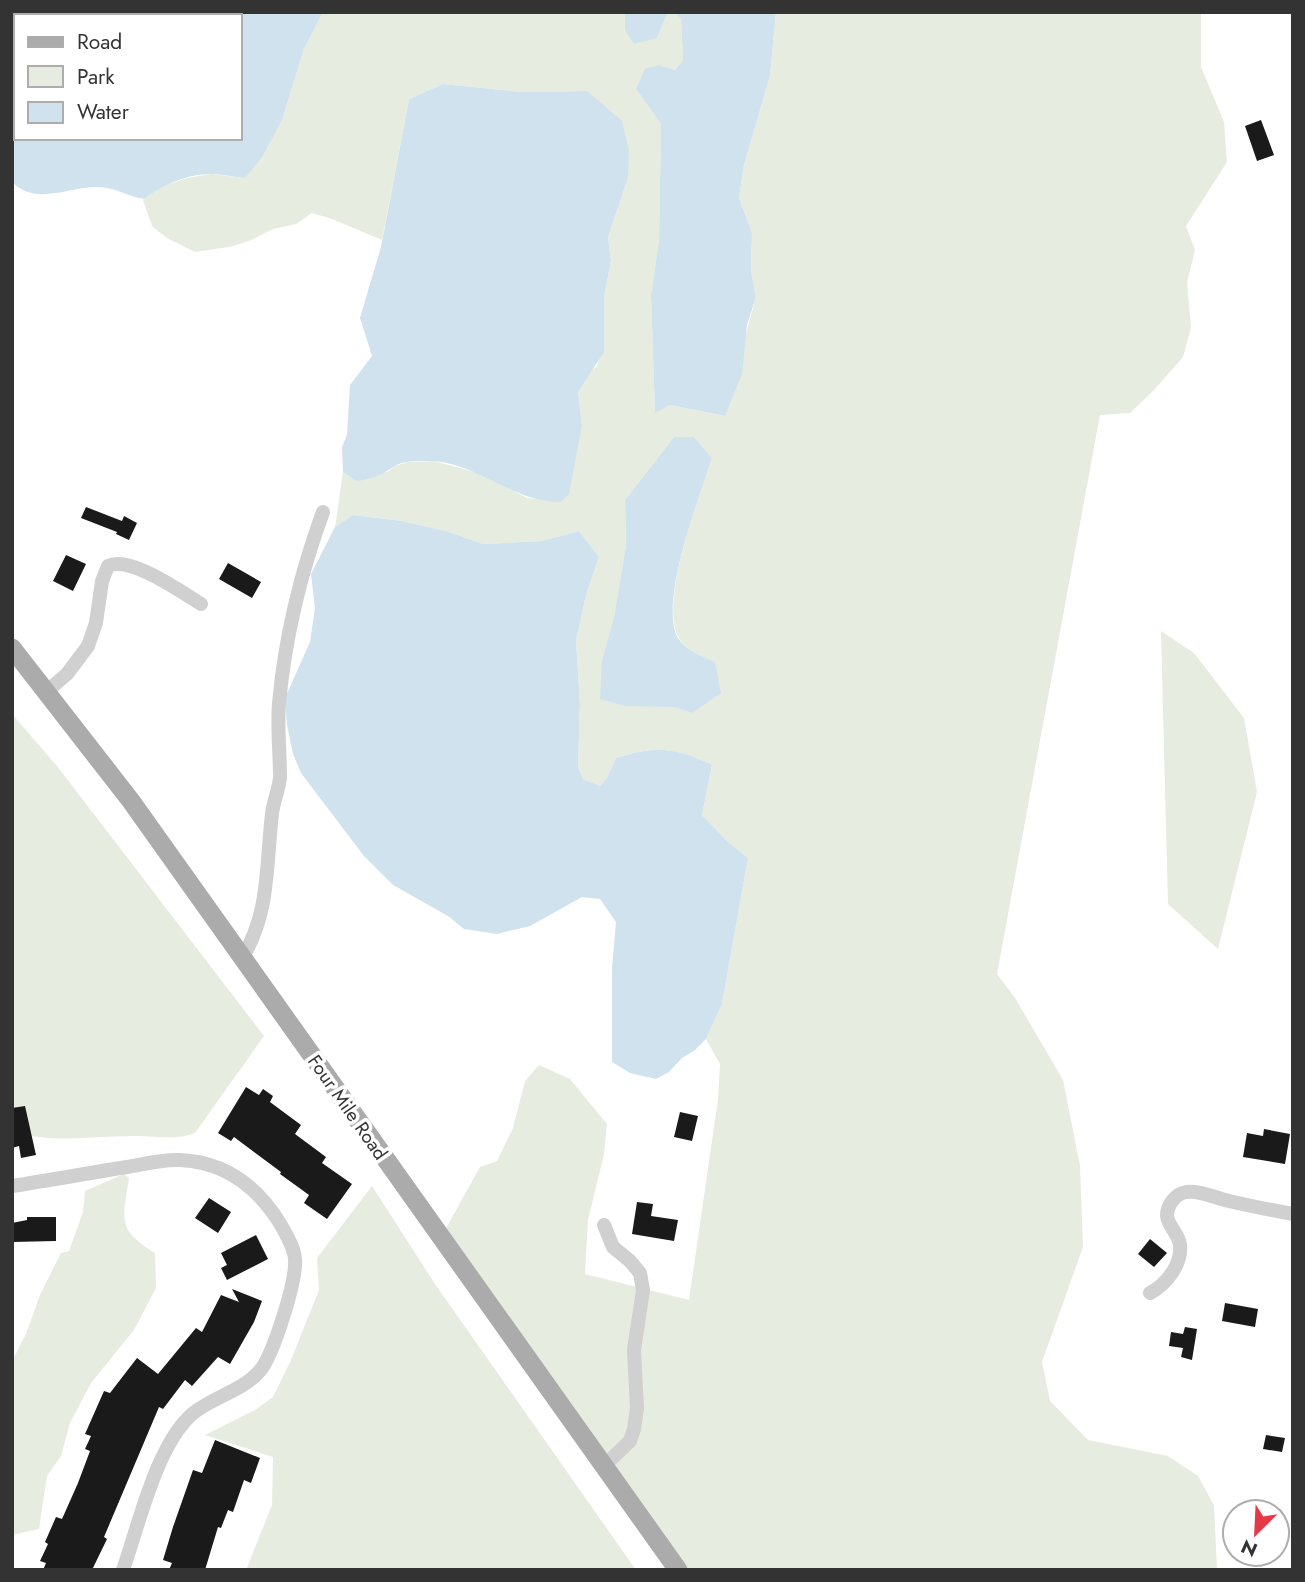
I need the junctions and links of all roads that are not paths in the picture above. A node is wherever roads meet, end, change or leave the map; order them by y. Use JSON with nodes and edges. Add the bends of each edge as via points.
{"nodes":[{"id":1,"x":323,"y":512,"type":"dead end"},
{"id":2,"x":201,"y":604,"type":"dead end"},
{"id":3,"x":12,"y":648,"type":"edge"},
{"id":4,"x":46,"y":692,"type":"junction"},
{"id":5,"x":242,"y":958,"type":"junction"},
{"id":6,"x":12,"y":1186,"type":"edge"},
{"id":7,"x":1293,"y":1214,"type":"edge"},
{"id":8,"x":604,"y":1225,"type":"dead end"},
{"id":9,"x":1150,"y":1293,"type":"dead end"},
{"id":10,"x":604,"y":1466,"type":"junction"},
{"id":11,"x":123,"y":1570,"type":"edge"},
{"id":12,"x":678,"y":1570,"type":"edge"}],
"edges":[{"from":1,"to":5,"type":"street","via":[[302,577],[282,673],[280,779],[272,811],[262,912]]},
{"from":2,"to":4,"type":"street","via":[[126,564],[108,566],[88,646]]},
{"from":3,"to":4,"type":"main road","name":"Four Mile Road"},
{"from":4,"to":5,"type":"main road","name":"Four Mile Road"},
{"from":5,"to":10,"type":"main road","name":"Four Mile Road"},
{"from":6,"to":11,"type":"street","via":[[176,1159],[205,1162],[252,1187],[293,1250],[292,1287],[268,1358],[250,1379],[192,1413],[177,1430],[163,1453]]},
{"from":7,"to":9,"type":"street","via":[[1197,1191],[1184,1192],[1171,1203],[1168,1213],[1168,1223],[1180,1242],[1179,1259],[1168,1278]]},
{"from":8,"to":10,"type":"street","via":[[613,1247],[640,1273],[643,1290],[634,1350],[634,1429],[630,1441]]},
{"from":10,"to":12,"type":"main road","name":"Four Mile Road"}]}
